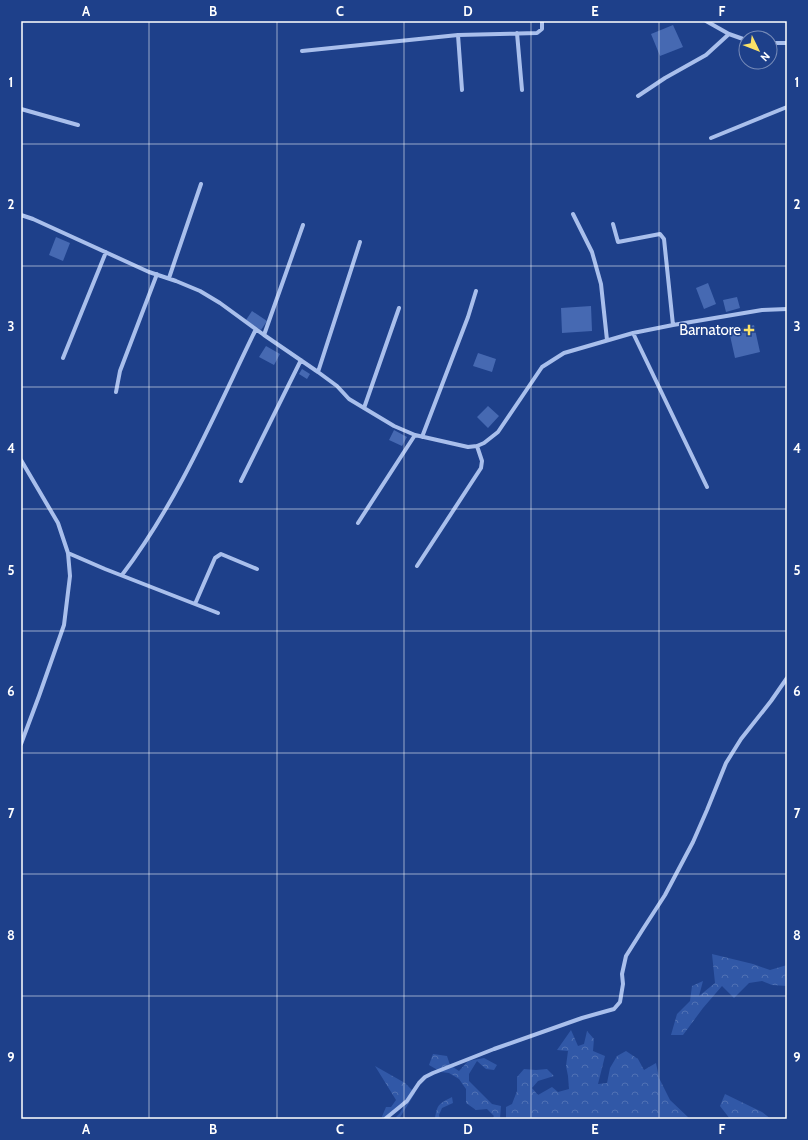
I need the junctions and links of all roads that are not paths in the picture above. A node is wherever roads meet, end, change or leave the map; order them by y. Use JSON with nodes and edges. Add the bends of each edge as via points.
{"nodes":[{"id":1,"x":542,"y":21,"type":"edge"},
{"id":2,"x":706,"y":21,"type":"edge"},
{"id":3,"x":517,"y":33,"type":"junction"},
{"id":4,"x":729,"y":34,"type":"junction"},
{"id":5,"x":458,"y":35,"type":"junction"},
{"id":6,"x":738,"y":37,"type":"edge"},
{"id":7,"x":302,"y":51,"type":"dead end"},
{"id":8,"x":462,"y":90,"type":"dead end"},
{"id":9,"x":522,"y":90,"type":"dead end"},
{"id":10,"x":638,"y":96,"type":"dead end"},
{"id":11,"x":787,"y":107,"type":"edge"},
{"id":12,"x":21,"y":109,"type":"edge"},
{"id":13,"x":78,"y":125,"type":"dead end"},
{"id":14,"x":711,"y":138,"type":"dead end"},
{"id":15,"x":201,"y":184,"type":"dead end"},
{"id":16,"x":573,"y":214,"type":"dead end"},
{"id":17,"x":21,"y":215,"type":"edge"},
{"id":18,"x":613,"y":224,"type":"dead end"},
{"id":19,"x":303,"y":225,"type":"dead end"},
{"id":20,"x":360,"y":242,"type":"dead end"},
{"id":21,"x":106,"y":252,"type":"junction"},
{"id":22,"x":156,"y":274,"type":"junction"},
{"id":23,"x":168,"y":278,"type":"junction"},
{"id":24,"x":476,"y":290,"type":"dead end"},
{"id":25,"x":399,"y":308,"type":"dead end"},
{"id":26,"x":787,"y":309,"type":"edge"},
{"id":27,"x":673,"y":325,"type":"junction"},
{"id":28,"x":256,"y":329,"type":"junction"},
{"id":29,"x":633,"y":333,"type":"junction"},
{"id":30,"x":264,"y":335,"type":"junction"},
{"id":31,"x":607,"y":340,"type":"junction"},
{"id":32,"x":62,"y":358,"type":"dead end"},
{"id":33,"x":301,"y":360,"type":"junction"},
{"id":34,"x":318,"y":372,"type":"junction"},
{"id":35,"x":116,"y":392,"type":"dead end"},
{"id":36,"x":364,"y":408,"type":"junction"},
{"id":37,"x":415,"y":435,"type":"junction"},
{"id":38,"x":422,"y":437,"type":"junction"},
{"id":39,"x":477,"y":446,"type":"junction"},
{"id":40,"x":21,"y":460,"type":"edge"},
{"id":41,"x":241,"y":481,"type":"dead end"},
{"id":42,"x":706,"y":487,"type":"dead end"},
{"id":43,"x":358,"y":523,"type":"dead end"},
{"id":44,"x":68,"y":553,"type":"junction"},
{"id":45,"x":417,"y":566,"type":"dead end"},
{"id":46,"x":257,"y":569,"type":"dead end"},
{"id":47,"x":122,"y":575,"type":"junction"},
{"id":48,"x":195,"y":604,"type":"junction"},
{"id":49,"x":218,"y":613,"type":"dead end"},
{"id":50,"x":787,"y":678,"type":"edge"},
{"id":51,"x":21,"y":744,"type":"edge"},
{"id":52,"x":385,"y":1119,"type":"edge"}],
"edges":[{"from":1,"to":3,"type":"street","via":[[542,29],[537,33]]},
{"from":2,"to":4,"type":"street"},
{"from":3,"to":5,"type":"street"},
{"from":3,"to":9,"type":"street"},
{"from":4,"to":6,"type":"street"},
{"from":4,"to":10,"type":"street","via":[[706,55]]},
{"from":5,"to":7,"type":"street"},
{"from":5,"to":8,"type":"street"},
{"from":11,"to":14,"type":"street"},
{"from":12,"to":13,"type":"street"},
{"from":15,"to":23,"type":"street"},
{"from":16,"to":31,"type":"street","via":[[592,252],[601,284]]},
{"from":17,"to":21,"type":"street"},
{"from":18,"to":27,"type":"street","via":[[618,242],[660,234],[664,239]]},
{"from":19,"to":30,"type":"street"},
{"from":20,"to":34,"type":"street"},
{"from":21,"to":22,"type":"street"},
{"from":21,"to":32,"type":"street"},
{"from":22,"to":23,"type":"street"},
{"from":22,"to":35,"type":"street","via":[[120,371]]},
{"from":23,"to":28,"type":"street","via":[[200,291]]},
{"from":24,"to":38,"type":"street"},
{"from":25,"to":36,"type":"street"},
{"from":26,"to":27,"type":"street","via":[[762,310]]},
{"from":27,"to":29,"type":"street"},
{"from":28,"to":30,"type":"street"},
{"from":28,"to":47,"type":"street","via":[[213,422],[168,506]]},
{"from":29,"to":31,"type":"street"},
{"from":29,"to":42,"type":"street"},
{"from":30,"to":33,"type":"street"},
{"from":31,"to":39,"type":"street","via":[[564,353],[542,367],[498,432]]},
{"from":33,"to":34,"type":"street"},
{"from":33,"to":41,"type":"street"},
{"from":34,"to":36,"type":"street","via":[[349,399]]},
{"from":36,"to":37,"type":"street"},
{"from":37,"to":38,"type":"street"},
{"from":37,"to":43,"type":"street"},
{"from":38,"to":39,"type":"street","via":[[468,447]]},
{"from":39,"to":45,"type":"street","via":[[482,461],[481,468]]},
{"from":40,"to":44,"type":"street","via":[[58,523]]},
{"from":44,"to":47,"type":"street"},
{"from":44,"to":51,"type":"street","via":[[70,576],[64,625]]},
{"from":46,"to":48,"type":"street","via":[[220,554],[215,558]]},
{"from":47,"to":48,"type":"street"},
{"from":48,"to":49,"type":"street"},
{"from":50,"to":52,"type":"street","via":[[726,763],[693,842],[665,895],[626,956],[620,1002],[614,1009],[494,1049],[433,1073],[425,1077],[407,1101]]}]}
